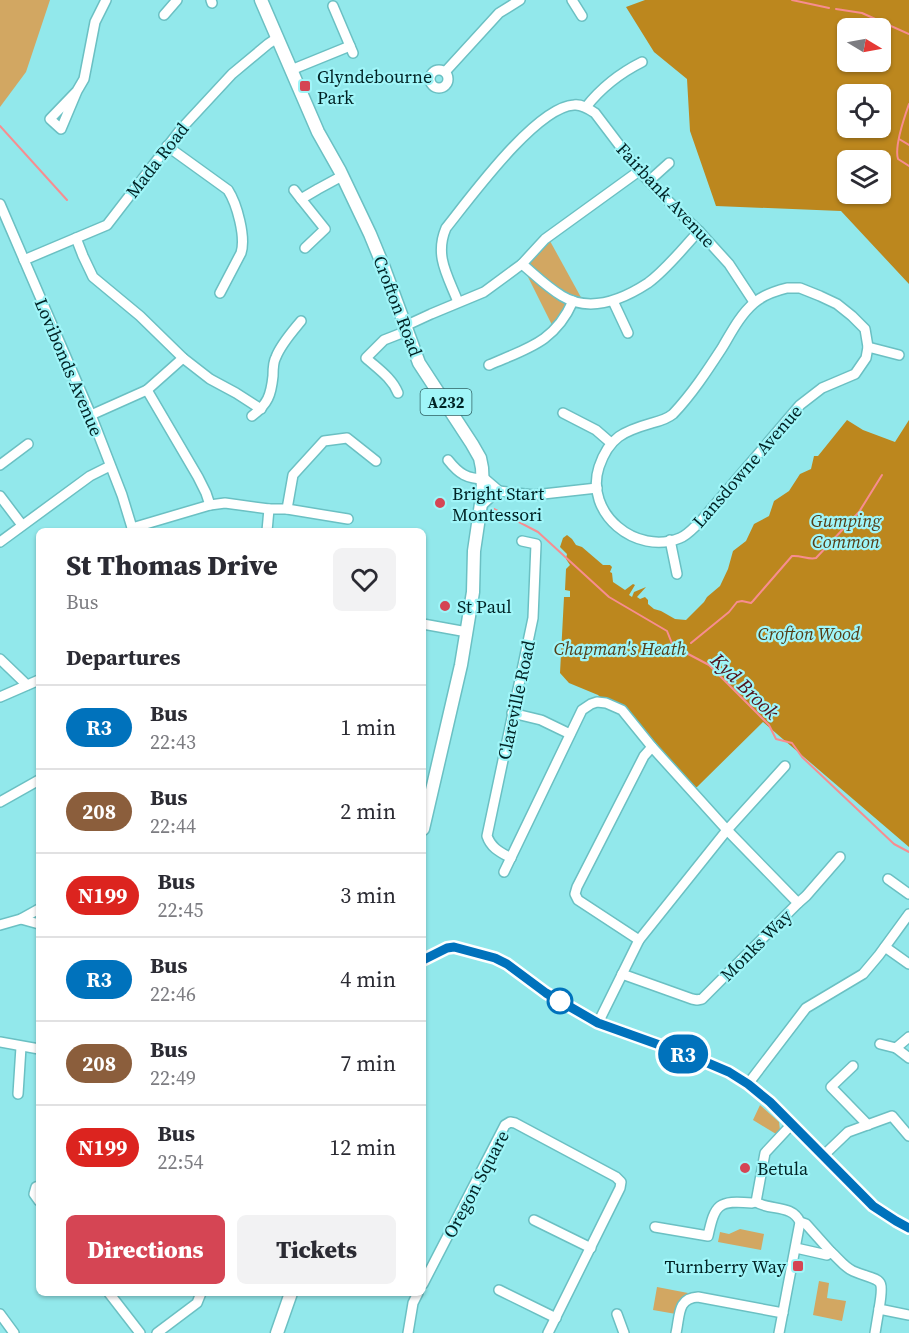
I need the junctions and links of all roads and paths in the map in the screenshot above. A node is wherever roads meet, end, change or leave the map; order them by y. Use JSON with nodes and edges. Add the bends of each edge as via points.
{"nodes":[{"id":1,"x":106,"y":0,"type":"edge"},
{"id":2,"x":177,"y":0,"type":"edge"},
{"id":3,"x":261,"y":0,"type":"edge"},
{"id":4,"x":520,"y":0,"type":"edge"},
{"id":5,"x":572,"y":0,"type":"edge"},
{"id":6,"x":333,"y":6,"type":"dead end"},
{"id":7,"x":164,"y":15,"type":"dead end"},
{"id":8,"x":582,"y":16,"type":"dead end"},
{"id":9,"x":277,"y":38,"type":"junction"},
{"id":10,"x":642,"y":62,"type":"dead end"},
{"id":11,"x":291,"y":70,"type":"junction"},
{"id":12,"x":445,"y":72,"type":"dead end"},
{"id":13,"x":77,"y":91,"type":"junction"},
{"id":14,"x":586,"y":107,"type":"junction"},
{"id":15,"x":167,"y":146,"type":"junction"},
{"id":16,"x":669,"y":163,"type":"dead end"},
{"id":17,"x":639,"y":171,"type":"junction"},
{"id":18,"x":342,"y":176,"type":"junction"},
{"id":19,"x":649,"y":181,"type":"junction"},
{"id":20,"x":294,"y":190,"type":"dead end"},
{"id":21,"x":301,"y":199,"type":"junction"},
{"id":22,"x":0,"y":204,"type":"edge"},
{"id":23,"x":699,"y":231,"type":"junction"},
{"id":24,"x":76,"y":237,"type":"junction"},
{"id":25,"x":305,"y":248,"type":"dead end"},
{"id":26,"x":24,"y":260,"type":"junction"},
{"id":27,"x":522,"y":264,"type":"junction"},
{"id":28,"x":220,"y":293,"type":"dead end"},
{"id":29,"x":573,"y":301,"type":"junction"},
{"id":30,"x":458,"y":302,"type":"junction"},
{"id":31,"x":612,"y":302,"type":"junction"},
{"id":32,"x":754,"y":302,"type":"junction"},
{"id":33,"x":301,"y":321,"type":"dead end"},
{"id":34,"x":406,"y":328,"type":"junction"},
{"id":35,"x":628,"y":333,"type":"dead end"},
{"id":36,"x":868,"y":347,"type":"junction"},
{"id":37,"x":898,"y":355,"type":"dead end"},
{"id":38,"x":183,"y":358,"type":"junction"},
{"id":39,"x":489,"y":365,"type":"dead end"},
{"id":40,"x":147,"y":390,"type":"junction"},
{"id":41,"x":398,"y":393,"type":"dead end"},
{"id":42,"x":261,"y":409,"type":"junction"},
{"id":43,"x":563,"y":413,"type":"dead end"},
{"id":44,"x":91,"y":415,"type":"junction"},
{"id":45,"x":252,"y":416,"type":"dead end"},
{"id":46,"x":611,"y":443,"type":"junction"},
{"id":47,"x":28,"y":444,"type":"dead end"},
{"id":48,"x":448,"y":460,"type":"dead end"},
{"id":49,"x":376,"y":461,"type":"dead end"},
{"id":50,"x":0,"y":465,"type":"edge"},
{"id":51,"x":110,"y":466,"type":"junction"},
{"id":52,"x":483,"y":478,"type":"junction"},
{"id":53,"x":597,"y":488,"type":"junction"},
{"id":54,"x":499,"y":491,"type":"junction"},
{"id":55,"x":0,"y":496,"type":"edge"},
{"id":56,"x":210,"y":505,"type":"junction"},
{"id":57,"x":481,"y":506,"type":"junction"},
{"id":58,"x":269,"y":509,"type":"junction"},
{"id":59,"x":287,"y":509,"type":"junction"},
{"id":60,"x":348,"y":519,"type":"dead end"},
{"id":61,"x":22,"y":525,"type":"junction"},
{"id":62,"x":131,"y":528,"type":"edge"},
{"id":63,"x":138,"y":528,"type":"edge"},
{"id":64,"x":267,"y":528,"type":"edge"},
{"id":65,"x":670,"y":540,"type":"junction"},
{"id":66,"x":522,"y":541,"type":"dead end"},
{"id":67,"x":0,"y":542,"type":"edge"},
{"id":68,"x":676,"y":574,"type":"dead end"},
{"id":69,"x":426,"y":625,"type":"edge"},
{"id":70,"x":467,"y":632,"type":"junction"},
{"id":71,"x":0,"y":659,"type":"edge"},
{"id":72,"x":36,"y":681,"type":"edge"},
{"id":73,"x":27,"y":685,"type":"junction"},
{"id":74,"x":0,"y":697,"type":"edge"},
{"id":75,"x":512,"y":714,"type":"junction"},
{"id":76,"x":570,"y":734,"type":"junction"},
{"id":77,"x":652,"y":747,"type":"junction"},
{"id":78,"x":785,"y":766,"type":"dead end"},
{"id":79,"x":36,"y":782,"type":"edge"},
{"id":80,"x":0,"y":802,"type":"edge"},
{"id":81,"x":426,"y":816,"type":"edge"},
{"id":82,"x":727,"y":830,"type":"junction"},
{"id":83,"x":840,"y":857,"type":"dead end"},
{"id":84,"x":511,"y":858,"type":"junction"},
{"id":85,"x":504,"y":872,"type":"dead end"},
{"id":86,"x":888,"y":879,"type":"dead end"},
{"id":87,"x":909,"y":894,"type":"edge"},
{"id":88,"x":798,"y":903,"type":"junction"},
{"id":89,"x":36,"y":911,"type":"edge"},
{"id":90,"x":909,"y":914,"type":"edge"},
{"id":91,"x":21,"y":919,"type":"junction"},
{"id":92,"x":36,"y":923,"type":"edge"},
{"id":93,"x":0,"y":925,"type":"edge"},
{"id":94,"x":639,"y":940,"type":"junction"},
{"id":95,"x":885,"y":947,"type":"junction"},
{"id":96,"x":426,"y":958,"type":"edge"},
{"id":97,"x":909,"y":964,"type":"edge"},
{"id":98,"x":622,"y":974,"type":"junction"},
{"id":99,"x":598,"y":1023,"type":"junction"},
{"id":100,"x":909,"y":1037,"type":"edge"},
{"id":101,"x":0,"y":1042,"type":"edge"},
{"id":102,"x":880,"y":1044,"type":"dead end"},
{"id":103,"x":21,"y":1047,"type":"junction"},
{"id":104,"x":896,"y":1048,"type":"junction"},
{"id":105,"x":36,"y":1049,"type":"edge"},
{"id":106,"x":909,"y":1058,"type":"edge"},
{"id":107,"x":853,"y":1066,"type":"dead end"},
{"id":108,"x":748,"y":1084,"type":"junction"},
{"id":109,"x":18,"y":1094,"type":"dead end"},
{"id":110,"x":792,"y":1124,"type":"junction"},
{"id":111,"x":868,"y":1125,"type":"junction"},
{"id":112,"x":909,"y":1136,"type":"edge"},
{"id":113,"x":823,"y":1156,"type":"junction"},
{"id":114,"x":756,"y":1202,"type":"junction"},
{"id":115,"x":534,"y":1220,"type":"dead end"},
{"id":116,"x":800,"y":1222,"type":"junction"},
{"id":117,"x":655,"y":1227,"type":"dead end"},
{"id":118,"x":909,"y":1228,"type":"edge"},
{"id":119,"x":591,"y":1248,"type":"junction"},
{"id":120,"x":796,"y":1248,"type":"junction"},
{"id":121,"x":831,"y":1252,"type":"junction"},
{"id":122,"x":426,"y":1278,"type":"edge"},
{"id":123,"x":499,"y":1290,"type":"dead end"},
{"id":124,"x":111,"y":1296,"type":"edge"},
{"id":125,"x":200,"y":1296,"type":"edge"},
{"id":126,"x":290,"y":1296,"type":"edge"},
{"id":127,"x":416,"y":1296,"type":"edge"},
{"id":128,"x":879,"y":1309,"type":"junction"},
{"id":129,"x":783,"y":1313,"type":"junction"},
{"id":130,"x":0,"y":1314,"type":"edge"},
{"id":131,"x":617,"y":1314,"type":"dead end"},
{"id":132,"x":909,"y":1315,"type":"edge"},
{"id":133,"x":556,"y":1318,"type":"junction"},
{"id":134,"x":14,"y":1333,"type":"edge"},
{"id":135,"x":140,"y":1333,"type":"edge"},
{"id":136,"x":157,"y":1333,"type":"edge"},
{"id":137,"x":277,"y":1333,"type":"edge"},
{"id":138,"x":408,"y":1333,"type":"edge"},
{"id":139,"x":548,"y":1333,"type":"edge"},
{"id":140,"x":624,"y":1333,"type":"edge"},
{"id":141,"x":676,"y":1333,"type":"edge"},
{"id":142,"x":780,"y":1333,"type":"edge"},
{"id":143,"x":875,"y":1333,"type":"edge"}],
"edges":[{"from":1,"to":13,"type":"street","via":[[95,22],[84,80]]},
{"from":2,"to":7,"type":"street"},
{"from":3,"to":9,"type":"main road","name":"Crofton Road","number":"A232"},
{"from":4,"to":12,"type":"street","via":[[499,13]]},
{"from":5,"to":8,"type":"street"},
{"from":6,"to":11,"type":"street","via":[[351,50]]},
{"from":9,"to":11,"type":"main road","name":"Crofton Road","number":"A232"},
{"from":9,"to":15,"type":"street","name":"Mada Road","via":[[232,74]]},
{"from":10,"to":14,"type":"street","via":[[612,81]]},
{"from":11,"to":18,"type":"main road","name":"Crofton Road","number":"A232"},
{"from":13,"to":13,"type":"street","via":[[61,129],[50,119]]},
{"from":14,"to":17,"type":"street","name":"Fairbank Avenue","via":[[595,113]]},
{"from":14,"to":30,"type":"street","via":[[562,108],[534,127],[493,168],[446,228],[441,257]]},
{"from":15,"to":24,"type":"street","name":"Mada Road","via":[[107,225]]},
{"from":15,"to":28,"type":"street","via":[[228,190],[233,199],[243,246]]},
{"from":16,"to":19,"type":"street"},
{"from":17,"to":19,"type":"street","name":"Fairbank Avenue"},
{"from":17,"to":27,"type":"street","via":[[545,239]]},
{"from":18,"to":21,"type":"street"},
{"from":18,"to":34,"type":"main road","name":"Crofton Road","number":"A232","via":[[373,241]]},
{"from":19,"to":23,"type":"street","name":"Fairbank Avenue"},
{"from":20,"to":21,"type":"street"},
{"from":21,"to":25,"type":"street","via":[[325,229]]},
{"from":22,"to":26,"type":"street","name":"Lovibonds Avenue"},
{"from":23,"to":31,"type":"street","via":[[648,283]]},
{"from":23,"to":32,"type":"street","name":"Fairbank Avenue","via":[[729,264]]},
{"from":24,"to":26,"type":"street","name":"Mada Road"},
{"from":24,"to":38,"type":"street","via":[[93,277]]},
{"from":26,"to":44,"type":"street","name":"Lovibonds Avenue"},
{"from":27,"to":29,"type":"street"},
{"from":27,"to":30,"type":"street","via":[[484,292]]},
{"from":29,"to":31,"type":"street"},
{"from":29,"to":39,"type":"street","via":[[559,327],[548,337]]},
{"from":30,"to":34,"type":"street"},
{"from":31,"to":35,"type":"street"},
{"from":32,"to":36,"type":"street","via":[[773,292],[800,288],[837,304],[852,316],[865,329]]},
{"from":32,"to":46,"type":"street","via":[[671,416],[627,430]]},
{"from":33,"to":42,"type":"street","via":[[275,357],[268,400]]},
{"from":34,"to":41,"type":"street","via":[[384,340],[366,358]]},
{"from":34,"to":52,"type":"main road","name":"Crofton Road","number":"A232","via":[[419,363],[480,458]]},
{"from":36,"to":37,"type":"street"},
{"from":36,"to":65,"type":"street","name":"Lansdowne Avenue","via":[[855,374],[822,388],[800,405],[700,521],[688,533]]},
{"from":38,"to":40,"type":"street"},
{"from":38,"to":42,"type":"street"},
{"from":40,"to":44,"type":"street"},
{"from":40,"to":56,"type":"street"},
{"from":42,"to":45,"type":"street"},
{"from":43,"to":46,"type":"street","via":[[596,430]]},
{"from":44,"to":51,"type":"street","name":"Lovibonds Avenue"},
{"from":46,"to":53,"type":"street","via":[[598,468]]},
{"from":47,"to":50,"type":"street"},
{"from":48,"to":52,"type":"street","via":[[457,472]]},
{"from":49,"to":59,"type":"street","via":[[347,438],[324,441],[293,475]]},
{"from":51,"to":61,"type":"street"},
{"from":51,"to":62,"type":"street","name":"Lovibonds Avenue"},
{"from":52,"to":54,"type":"street"},
{"from":52,"to":57,"type":"main road","name":"Crofton Road","number":"A232"},
{"from":53,"to":54,"type":"street","via":[[534,495]]},
{"from":53,"to":65,"type":"street","via":[[603,510],[619,528],[645,541]]},
{"from":54,"to":57,"type":"street"},
{"from":55,"to":61,"type":"street"},
{"from":56,"to":58,"type":"street","via":[[225,503]]},
{"from":56,"to":63,"type":"street"},
{"from":57,"to":70,"type":"main road","name":"Crofton Road","number":"A232"},
{"from":58,"to":59,"type":"street"},
{"from":58,"to":64,"type":"street"},
{"from":59,"to":60,"type":"street"},
{"from":61,"to":67,"type":"street"},
{"from":65,"to":68,"type":"street"},
{"from":66,"to":75,"type":"street","name":"Clareville Road","via":[[537,544],[533,618]]},
{"from":69,"to":70,"type":"street"},
{"from":70,"to":81,"type":"main road","name":"Crofton Road","number":"A232"},
{"from":71,"to":73,"type":"street"},
{"from":72,"to":73,"type":"street"},
{"from":73,"to":74,"type":"street"},
{"from":75,"to":76,"type":"street","via":[[541,720]]},
{"from":75,"to":84,"type":"street","name":"Clareville Road","via":[[487,836],[495,849]]},
{"from":76,"to":77,"type":"street","name":"Monks Way","via":[[582,710],[597,702],[606,703],[622,710]]},
{"from":76,"to":84,"type":"street"},
{"from":77,"to":82,"type":"street","name":"Monks Way"},
{"from":77,"to":94,"type":"street","via":[[575,894],[578,900]]},
{"from":78,"to":82,"type":"street"},
{"from":79,"to":80,"type":"street"},
{"from":82,"to":88,"type":"street","name":"Monks Way"},
{"from":82,"to":94,"type":"street"},
{"from":83,"to":88,"type":"street"},
{"from":84,"to":85,"type":"street"},
{"from":86,"to":87,"type":"street"},
{"from":88,"to":98,"type":"street","name":"Monks Way","via":[[702,999]]},
{"from":89,"to":91,"type":"street"},
{"from":90,"to":95,"type":"street"},
{"from":91,"to":92,"type":"street"},
{"from":91,"to":93,"type":"street"},
{"from":94,"to":98,"type":"street"},
{"from":95,"to":97,"type":"street"},
{"from":95,"to":108,"type":"street","via":[[863,974],[806,1008]]},
{"from":96,"to":99,"type":"street","via":[[454,947],[495,958]]},
{"from":98,"to":99,"type":"street"},
{"from":99,"to":108,"type":"street","via":[[715,1066]]},
{"from":100,"to":104,"type":"street"},
{"from":101,"to":103,"type":"street"},
{"from":102,"to":104,"type":"street"},
{"from":103,"to":105,"type":"street"},
{"from":103,"to":109,"type":"street"},
{"from":104,"to":106,"type":"street"},
{"from":107,"to":111,"type":"street","via":[[831,1087]]},
{"from":108,"to":110,"type":"street"},
{"from":110,"to":113,"type":"street"},
{"from":110,"to":114,"type":"street","via":[[765,1153]]},
{"from":111,"to":112,"type":"street","via":[[892,1116]]},
{"from":111,"to":113,"type":"street","via":[[848,1132]]},
{"from":113,"to":118,"type":"street","via":[[873,1206]]},
{"from":114,"to":116,"type":"street","via":[[790,1211]]},
{"from":114,"to":117,"type":"street","via":[[727,1202],[719,1207],[713,1213],[708,1236]]},
{"from":115,"to":119,"type":"street"},
{"from":116,"to":120,"type":"street"},
{"from":116,"to":121,"type":"street"},
{"from":119,"to":122,"type":"street","name":"Oregon Square","via":[[621,1182],[510,1122]]},
{"from":119,"to":133,"type":"street","name":"Oregon Square"},
{"from":120,"to":121,"type":"street","via":[[827,1255]]},
{"from":120,"to":129,"type":"street"},
{"from":121,"to":128,"type":"street","via":[[851,1270],[879,1280]]},
{"from":123,"to":133,"type":"street"},
{"from":124,"to":135,"type":"street"},
{"from":125,"to":136,"type":"street","via":[[197,1303]]},
{"from":126,"to":137,"type":"main road"},
{"from":127,"to":138,"type":"street"},
{"from":128,"to":132,"type":"street"},
{"from":128,"to":143,"type":"street"},
{"from":129,"to":141,"type":"street","via":[[690,1298],[682,1304]]},
{"from":129,"to":142,"type":"street"},
{"from":130,"to":134,"type":"street"},
{"from":131,"to":140,"type":"street"},
{"from":133,"to":139,"type":"street","name":"Oregon Square"}]}
